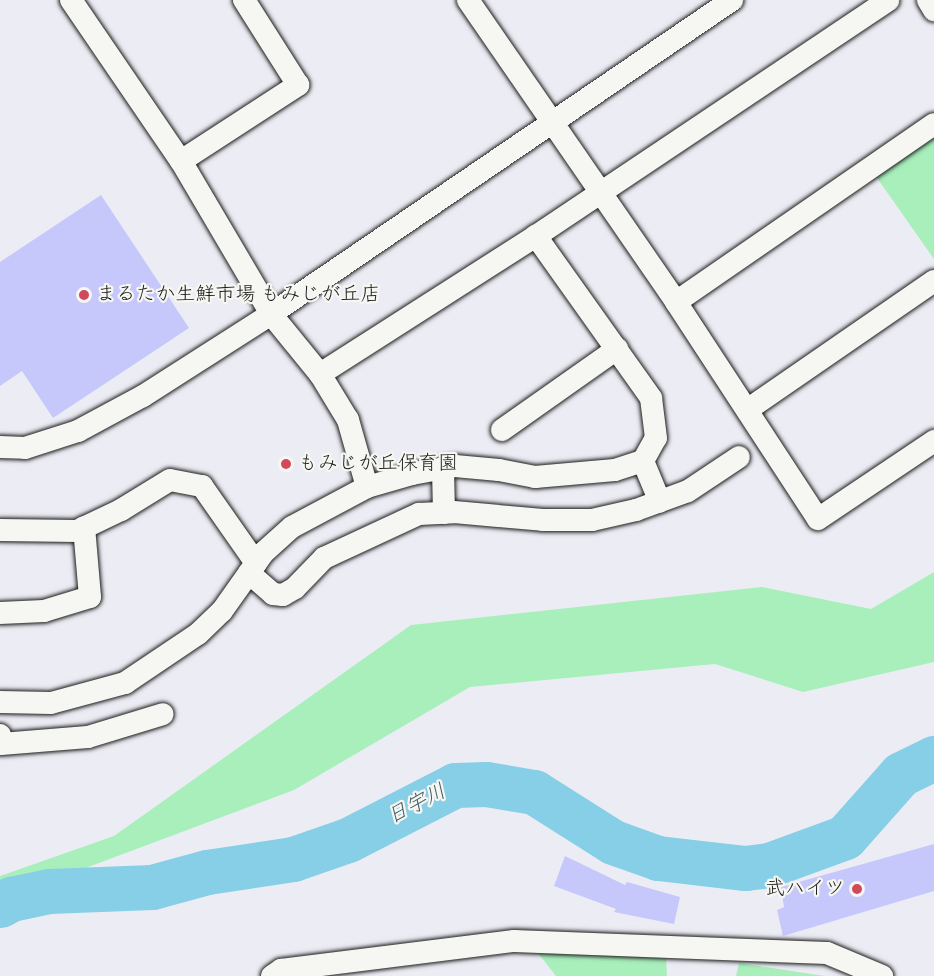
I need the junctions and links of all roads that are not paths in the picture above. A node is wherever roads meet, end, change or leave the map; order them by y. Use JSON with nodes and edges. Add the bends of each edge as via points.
{"nodes":[{"id":1,"x":71,"y":0,"type":"edge"},
{"id":2,"x":244,"y":0,"type":"edge"},
{"id":3,"x":732,"y":0,"type":"edge"},
{"id":4,"x":888,"y":0,"type":"edge"},
{"id":5,"x":928,"y":0,"type":"edge"},
{"id":6,"x":471,"y":1,"type":"edge"},
{"id":7,"x":934,"y":10,"type":"edge"},
{"id":8,"x":552,"y":122,"type":"junction"},
{"id":9,"x":934,"y":124,"type":"edge"},
{"id":10,"x":180,"y":161,"type":"junction"},
{"id":11,"x":599,"y":192,"type":"junction"},
{"id":12,"x":536,"y":236,"type":"junction"},
{"id":13,"x":934,"y":281,"type":"edge"},
{"id":14,"x":676,"y":302,"type":"junction"},
{"id":15,"x":271,"y":314,"type":"junction"},
{"id":16,"x":617,"y":350,"type":"junction"},
{"id":17,"x":320,"y":374,"type":"junction"},
{"id":18,"x":747,"y":410,"type":"junction"},
{"id":19,"x":502,"y":430,"type":"dead end"},
{"id":20,"x":934,"y":441,"type":"edge"},
{"id":21,"x":0,"y":447,"type":"edge"},
{"id":22,"x":739,"y":457,"type":"dead end"},
{"id":23,"x":643,"y":461,"type":"junction"},
{"id":24,"x":443,"y":469,"type":"junction"},
{"id":25,"x":367,"y":487,"type":"junction"},
{"id":26,"x":660,"y":502,"type":"junction"},
{"id":27,"x":444,"y":513,"type":"junction"},
{"id":28,"x":84,"y":527,"type":"junction"},
{"id":29,"x":0,"y":530,"type":"edge"},
{"id":30,"x":253,"y":568,"type":"junction"},
{"id":31,"x":0,"y":613,"type":"edge"},
{"id":32,"x":0,"y":702,"type":"edge"},
{"id":33,"x":163,"y":714,"type":"dead end"},
{"id":34,"x":0,"y":735,"type":"edge"},
{"id":35,"x":281,"y":974,"type":"edge"},
{"id":36,"x":882,"y":976,"type":"edge"}],
"edges":[{"from":1,"to":10,"type":"street"},
{"from":2,"to":10,"type":"street","via":[[298,85]]},
{"from":3,"to":8,"type":"street"},
{"from":4,"to":11,"type":"street"},
{"from":5,"to":7,"type":"street"},
{"from":6,"to":8,"type":"street"},
{"from":8,"to":11,"type":"street"},
{"from":8,"to":15,"type":"street"},
{"from":9,"to":14,"type":"street"},
{"from":10,"to":15,"type":"street"},
{"from":11,"to":12,"type":"street"},
{"from":11,"to":14,"type":"street"},
{"from":12,"to":16,"type":"street"},
{"from":12,"to":17,"type":"street"},
{"from":13,"to":18,"type":"street"},
{"from":14,"to":18,"type":"street"},
{"from":15,"to":17,"type":"street"},
{"from":15,"to":21,"type":"street","via":[[143,396],[78,431],[25,448]]},
{"from":16,"to":19,"type":"street"},
{"from":16,"to":23,"type":"street","via":[[651,398],[656,438]]},
{"from":17,"to":25,"type":"street","via":[[348,420]]},
{"from":18,"to":20,"type":"street","via":[[818,519]]},
{"from":22,"to":26,"type":"street","via":[[688,491]]},
{"from":23,"to":24,"type":"street","via":[[615,470],[535,477],[455,466]]},
{"from":23,"to":26,"type":"street"},
{"from":24,"to":25,"type":"street"},
{"from":24,"to":27,"type":"street"},
{"from":25,"to":30,"type":"street","via":[[292,527],[263,553]]},
{"from":26,"to":27,"type":"street","via":[[592,520]]},
{"from":27,"to":30,"type":"street","via":[[419,514],[324,558],[296,588],[283,595],[273,594]]},
{"from":28,"to":29,"type":"street","via":[[77,531]]},
{"from":28,"to":30,"type":"street","via":[[170,480],[202,486]]},
{"from":28,"to":31,"type":"street","via":[[90,597],[44,611]]},
{"from":30,"to":32,"type":"street","via":[[222,611],[198,633],[124,683],[51,703]]},
{"from":33,"to":34,"type":"street","via":[[88,736],[1,744]]},
{"from":35,"to":36,"type":"street","via":[[514,940],[827,953]]}]}
